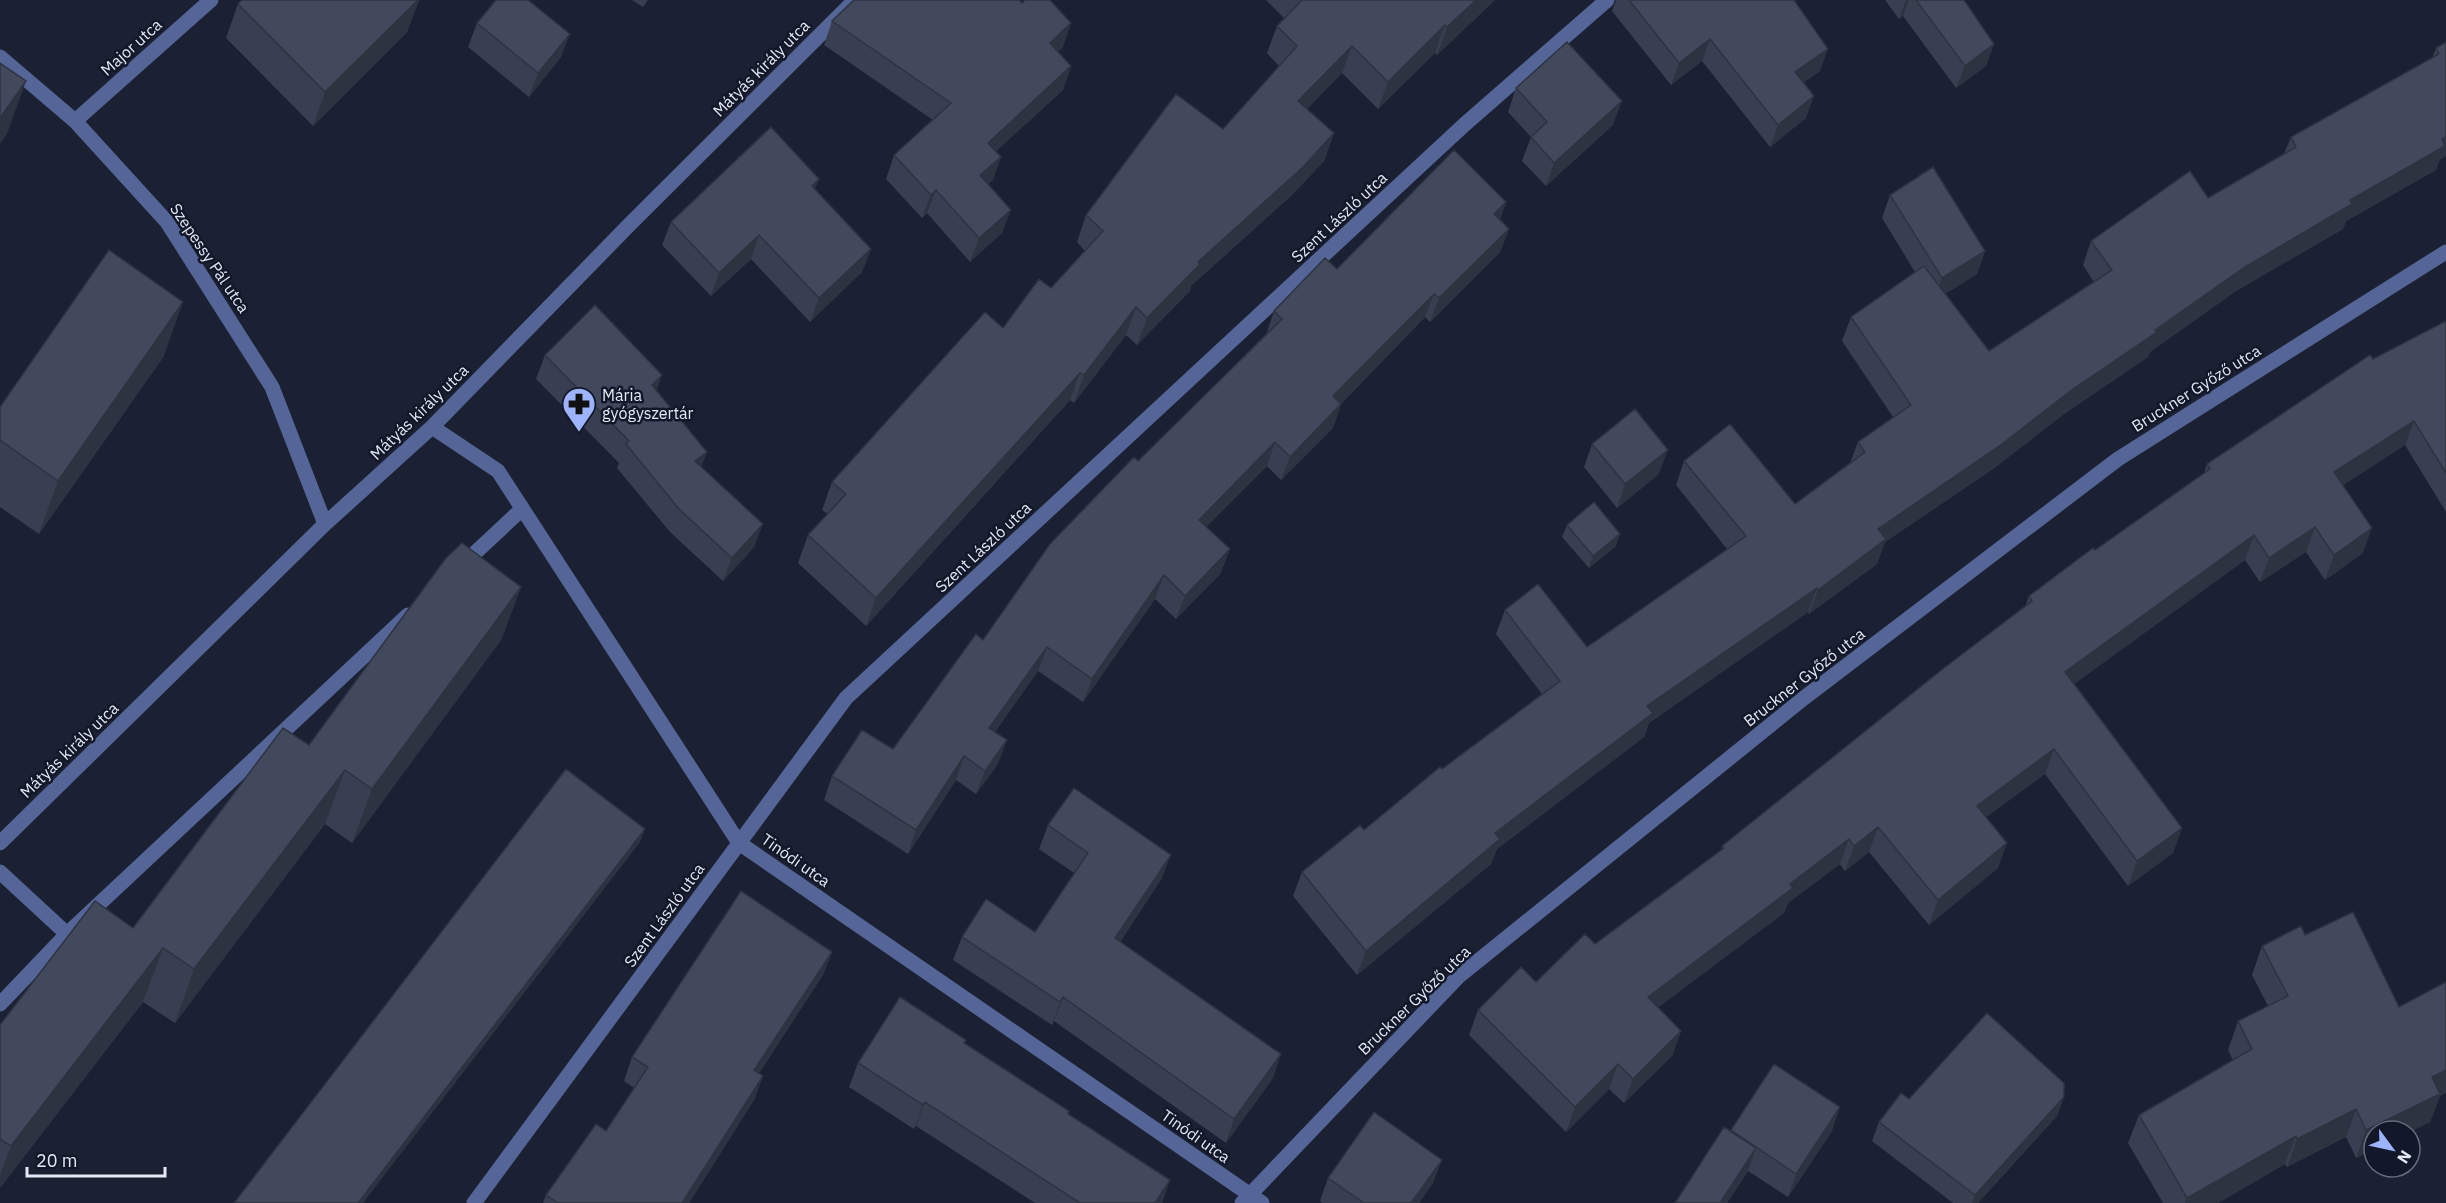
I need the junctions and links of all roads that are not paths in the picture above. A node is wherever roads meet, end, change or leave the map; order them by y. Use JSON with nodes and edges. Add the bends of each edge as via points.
{"nodes":[{"id":1,"x":212,"y":0,"type":"edge"},
{"id":2,"x":855,"y":0,"type":"edge"},
{"id":3,"x":1608,"y":0,"type":"edge"},
{"id":4,"x":0,"y":57,"type":"edge"},
{"id":5,"x":75,"y":121,"type":"junction"},
{"id":6,"x":2446,"y":252,"type":"edge"},
{"id":7,"x":432,"y":427,"type":"junction"},
{"id":8,"x":522,"y":509,"type":"junction"},
{"id":9,"x":325,"y":524,"type":"junction"},
{"id":10,"x":452,"y":574,"type":"edge"},
{"id":11,"x":417,"y":607,"type":"edge"},
{"id":12,"x":0,"y":843,"type":"edge"},
{"id":13,"x":739,"y":843,"type":"junction"},
{"id":14,"x":0,"y":872,"type":"edge"},
{"id":15,"x":67,"y":934,"type":"junction"},
{"id":16,"x":0,"y":1004,"type":"edge"},
{"id":17,"x":1245,"y":1198,"type":"edge"},
{"id":18,"x":474,"y":1203,"type":"edge"},
{"id":19,"x":1262,"y":1203,"type":"edge"}],
"edges":[{"from":1,"to":5,"type":"street","name":"Major utca"},
{"from":2,"to":7,"type":"street","name":"Mátyás király utca"},
{"from":3,"to":13,"type":"street","name":"Szent László utca","via":[[1464,125],[846,698]]},
{"from":4,"to":5,"type":"street","name":"Szepessy Pál utca"},
{"from":5,"to":9,"type":"street","name":"Szepessy Pál utca","via":[[167,222],[272,387]]},
{"from":6,"to":17,"type":"street","name":"Bruckner Győző utca","via":[[2118,459],[1804,698],[1458,977]]},
{"from":7,"to":8,"type":"street","name":"Tinódi utca","via":[[498,471]]},
{"from":7,"to":9,"type":"street","name":"Mátyás király utca"},
{"from":8,"to":10,"type":"street"},
{"from":8,"to":13,"type":"street","name":"Tinódi utca"},
{"from":9,"to":12,"type":"street","name":"Mátyás király utca"},
{"from":11,"to":15,"type":"street"},
{"from":13,"to":17,"type":"street","name":"Tinódi utca"},
{"from":13,"to":18,"type":"street","name":"Szent László utca"},
{"from":14,"to":15,"type":"street"},
{"from":15,"to":16,"type":"street"},
{"from":17,"to":19,"type":"street","name":"Tinódi utca"}]}
